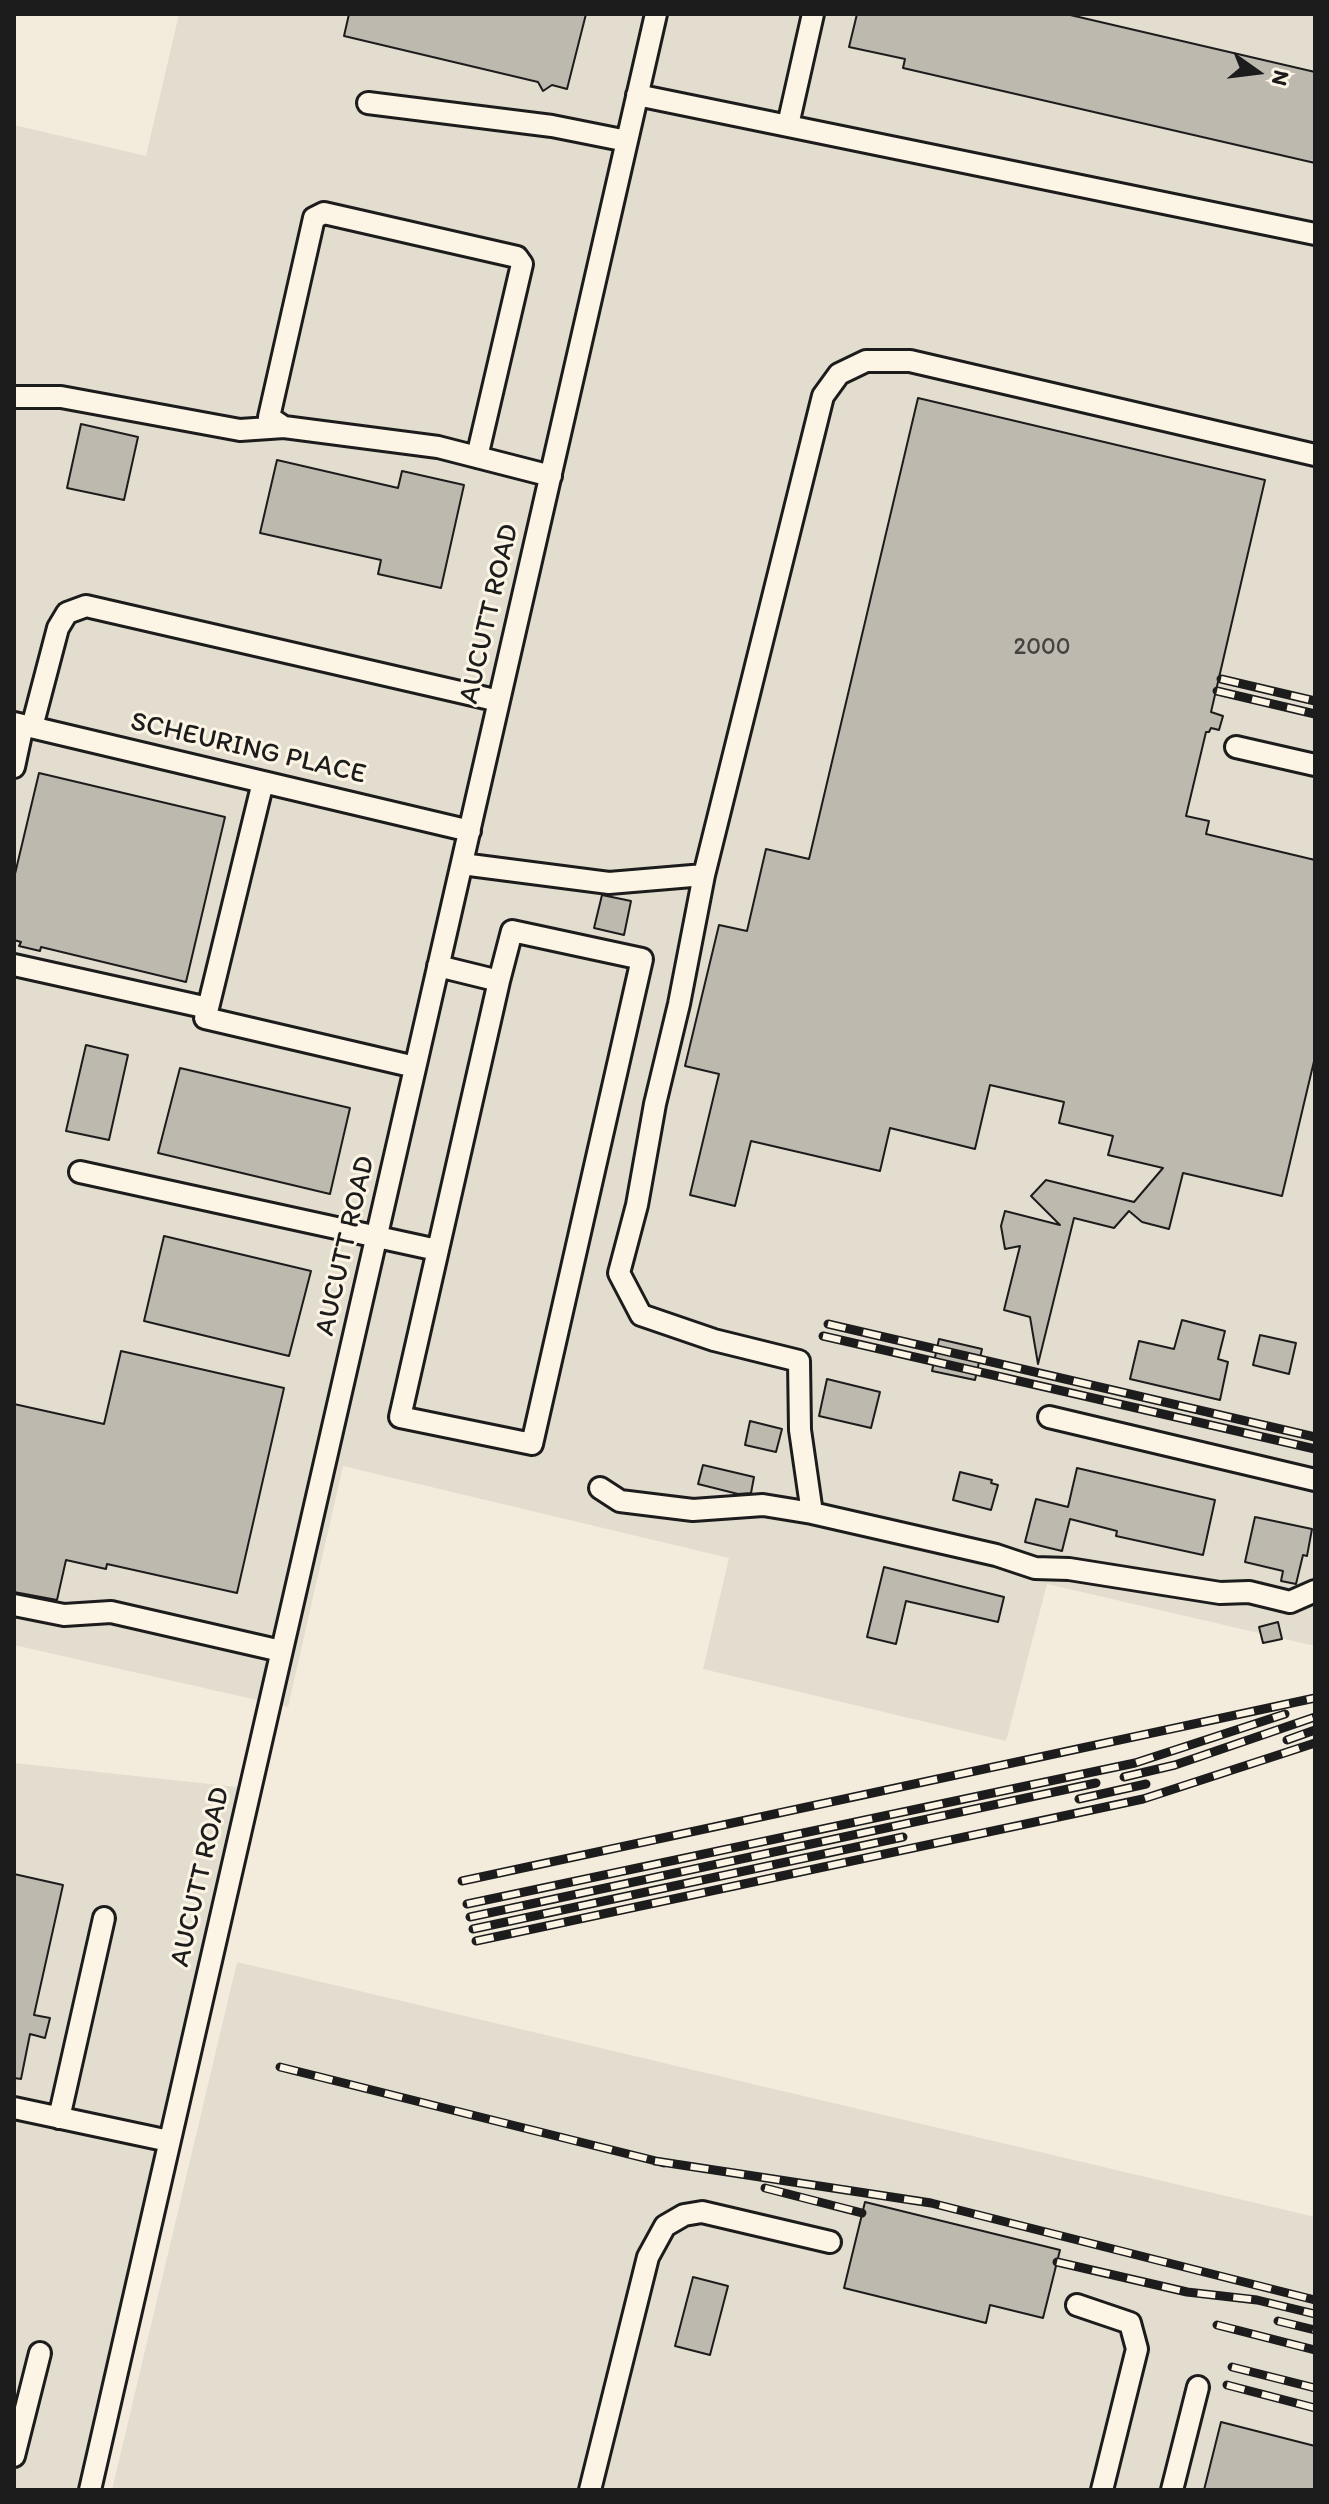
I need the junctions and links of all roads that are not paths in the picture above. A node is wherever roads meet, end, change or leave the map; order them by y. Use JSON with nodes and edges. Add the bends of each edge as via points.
{"nodes":[{"id":1,"x":656,"y":14,"type":"edge"},
{"id":2,"x":813,"y":14,"type":"edge"},
{"id":3,"x":637,"y":95,"type":"junction"},
{"id":4,"x":368,"y":103,"type":"dead end"},
{"id":5,"x":788,"y":125,"type":"junction"},
{"id":6,"x":627,"y":141,"type":"junction"},
{"id":7,"x":1315,"y":234,"type":"edge"},
{"id":8,"x":14,"y":397,"type":"edge"},
{"id":9,"x":284,"y":427,"type":"junction"},
{"id":10,"x":1315,"y":455,"type":"edge"},
{"id":11,"x":477,"y":457,"type":"junction"},
{"id":12,"x":551,"y":476,"type":"junction"},
{"id":13,"x":499,"y":701,"type":"junction"},
{"id":14,"x":23,"y":725,"type":"edge"},
{"id":15,"x":1236,"y":747,"type":"dead end"},
{"id":16,"x":1315,"y":765,"type":"edge"},
{"id":17,"x":14,"y":767,"type":"edge"},
{"id":18,"x":263,"y":782,"type":"junction"},
{"id":19,"x":470,"y":831,"type":"junction"},
{"id":20,"x":462,"y":864,"type":"junction"},
{"id":21,"x":704,"y":875,"type":"junction"},
{"id":22,"x":14,"y":965,"type":"edge"},
{"id":23,"x":438,"y":966,"type":"junction"},
{"id":24,"x":499,"y":981,"type":"junction"},
{"id":25,"x":208,"y":1008,"type":"junction"},
{"id":26,"x":415,"y":1067,"type":"junction"},
{"id":27,"x":80,"y":1172,"type":"dead end"},
{"id":28,"x":376,"y":1238,"type":"junction"},
{"id":29,"x":437,"y":1250,"type":"junction"},
{"id":30,"x":1049,"y":1417,"type":"dead end"},
{"id":31,"x":1315,"y":1480,"type":"edge"},
{"id":32,"x":600,"y":1488,"type":"dead end"},
{"id":33,"x":812,"y":1513,"type":"junction"},
{"id":34,"x":1315,"y":1591,"type":"edge"},
{"id":35,"x":14,"y":1605,"type":"edge"},
{"id":36,"x":281,"y":1651,"type":"junction"},
{"id":37,"x":104,"y":1918,"type":"dead end"},
{"id":38,"x":14,"y":2108,"type":"edge"},
{"id":39,"x":59,"y":2118,"type":"junction"},
{"id":40,"x":169,"y":2141,"type":"junction"},
{"id":41,"x":830,"y":2242,"type":"dead end"},
{"id":42,"x":1077,"y":2305,"type":"dead end"},
{"id":43,"x":40,"y":2353,"type":"dead end"},
{"id":44,"x":1198,"y":2387,"type":"dead end"},
{"id":45,"x":14,"y":2456,"type":"edge"},
{"id":46,"x":90,"y":2490,"type":"edge"},
{"id":47,"x":590,"y":2490,"type":"edge"},
{"id":48,"x":1102,"y":2490,"type":"edge"},
{"id":49,"x":1172,"y":2490,"type":"edge"}],
"edges":[{"from":1,"to":3,"type":"street","name":"AUCUTT ROAD"},
{"from":2,"to":5,"type":"street"},
{"from":3,"to":5,"type":"street"},
{"from":3,"to":6,"type":"street","name":"AUCUTT ROAD"},
{"from":4,"to":6,"type":"street"},
{"from":5,"to":7,"type":"street"},
{"from":6,"to":12,"type":"street","name":"AUCUTT ROAD"},
{"from":8,"to":9,"type":"street","via":[[61,397],[240,430]]},
{"from":9,"to":11,"type":"street"},
{"from":9,"to":11,"type":"street","via":[[269,417],[314,218],[324,213],[517,257],[522,264]]},
{"from":10,"to":21,"type":"street","via":[[910,361],[866,361],[839,374],[823,396]]},
{"from":11,"to":12,"type":"street"},
{"from":12,"to":13,"type":"street","name":"AUCUTT ROAD"},
{"from":13,"to":14,"type":"street","via":[[86,606],[67,613],[58,628]]},
{"from":13,"to":19,"type":"street","name":"AUCUTT ROAD"},
{"from":14,"to":17,"type":"street"},
{"from":14,"to":18,"type":"street","name":"SCHEURING PLACE"},
{"from":15,"to":16,"type":"street"},
{"from":18,"to":19,"type":"street","name":"SCHEURING PLACE"},
{"from":18,"to":25,"type":"street"},
{"from":19,"to":20,"type":"street","name":"AUCUTT ROAD"},
{"from":20,"to":21,"type":"street","via":[[609,883]]},
{"from":20,"to":23,"type":"street","name":"AUCUTT ROAD"},
{"from":21,"to":33,"type":"street","via":[[619,1273],[641,1315],[799,1361],[800,1430]]},
{"from":22,"to":25,"type":"street"},
{"from":23,"to":24,"type":"street"},
{"from":23,"to":26,"type":"street","name":"AUCUTT ROAD"},
{"from":24,"to":29,"type":"street"},
{"from":24,"to":29,"type":"street","via":[[512,931],[642,959],[532,1444],[400,1417]]},
{"from":25,"to":26,"type":"street","via":[[205,1018]]},
{"from":26,"to":28,"type":"street","name":"AUCUTT ROAD"},
{"from":27,"to":28,"type":"street"},
{"from":28,"to":29,"type":"street"},
{"from":28,"to":36,"type":"street","name":"AUCUTT ROAD"},
{"from":30,"to":31,"type":"street"},
{"from":32,"to":33,"type":"street","via":[[620,1501],[693,1510],[763,1505]]},
{"from":33,"to":34,"type":"street","via":[[1035,1568],[1220,1593],[1249,1592],[1290,1602]]},
{"from":35,"to":36,"type":"street","via":[[64,1615],[111,1612]]},
{"from":36,"to":40,"type":"street","name":"AUCUTT ROAD"},
{"from":37,"to":39,"type":"street"},
{"from":38,"to":39,"type":"street"},
{"from":39,"to":40,"type":"street"},
{"from":40,"to":46,"type":"street","name":"AUCUTT ROAD"},
{"from":41,"to":47,"type":"street","via":[[702,2212],[665,2226],[648,2257]]},
{"from":42,"to":48,"type":"street","via":[[1130,2323],[1137,2349]]},
{"from":43,"to":45,"type":"street"},
{"from":44,"to":49,"type":"street"}]}
